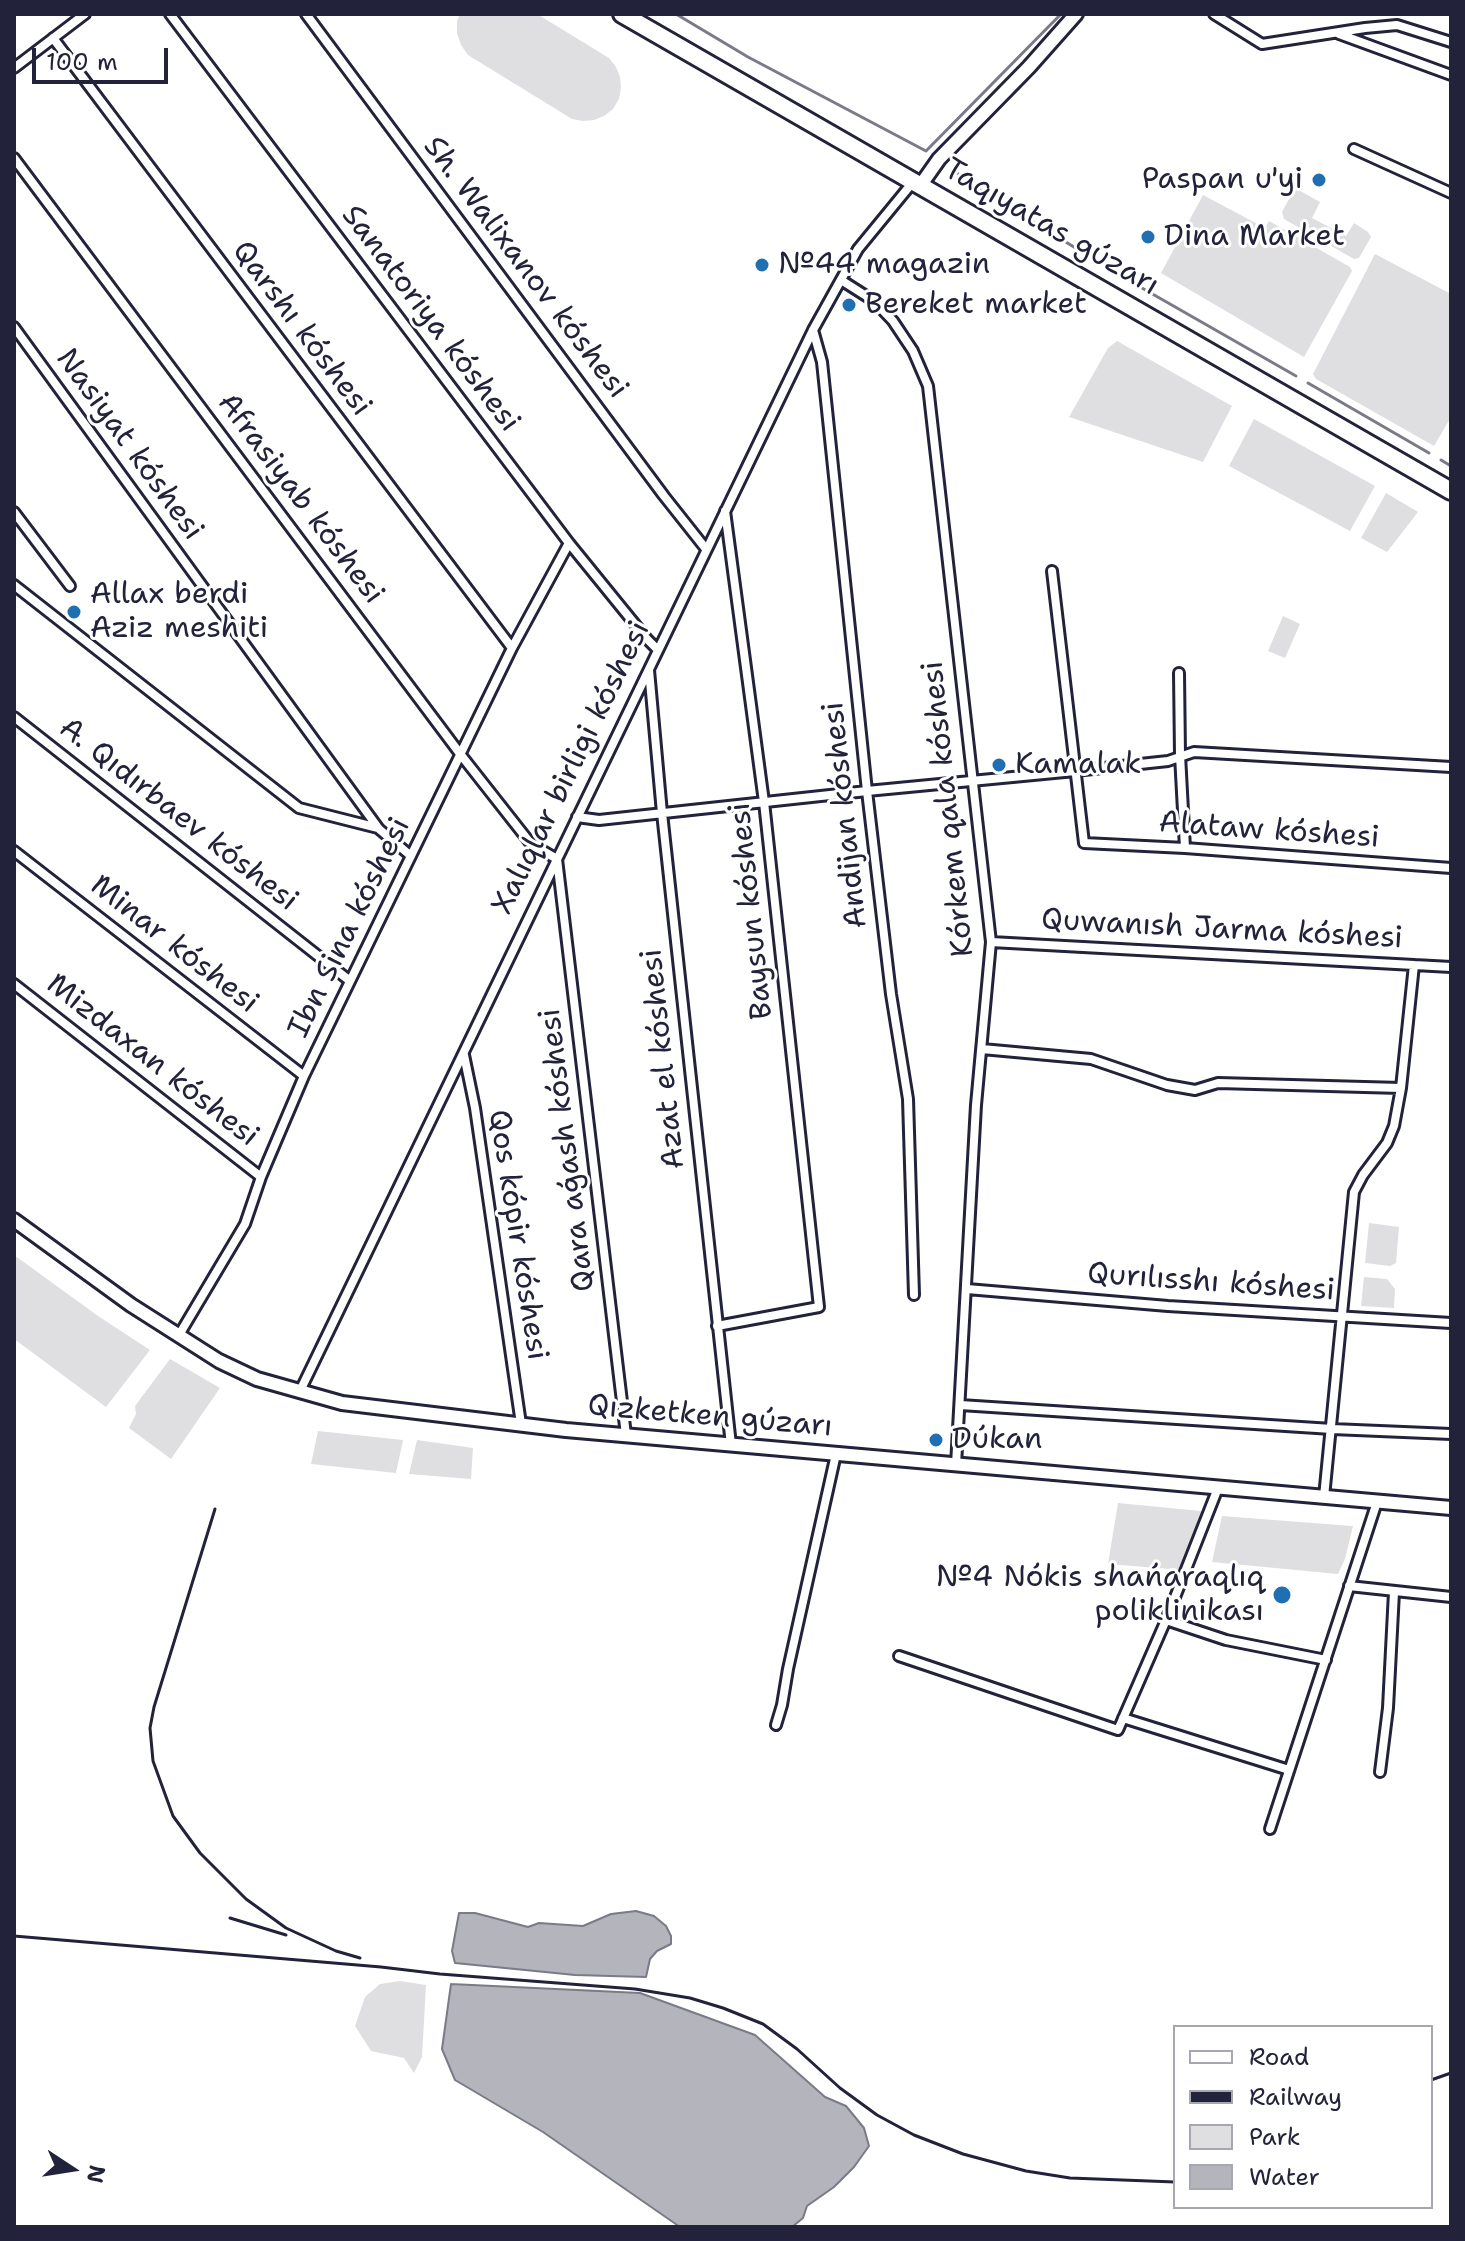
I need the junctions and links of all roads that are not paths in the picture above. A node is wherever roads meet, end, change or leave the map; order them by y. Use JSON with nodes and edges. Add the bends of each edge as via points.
{"nodes":[{"id":1,"x":85,"y":14,"type":"edge"},
{"id":2,"x":170,"y":14,"type":"edge"},
{"id":3,"x":306,"y":14,"type":"edge"},
{"id":4,"x":622,"y":14,"type":"edge"},
{"id":5,"x":1076,"y":14,"type":"edge"},
{"id":6,"x":1214,"y":14,"type":"edge"},
{"id":7,"x":1336,"y":33,"type":"junction"},
{"id":8,"x":53,"y":38,"type":"junction"},
{"id":9,"x":1451,"y":42,"type":"edge"},
{"id":10,"x":14,"y":68,"type":"edge"},
{"id":11,"x":1451,"y":75,"type":"edge"},
{"id":12,"x":1354,"y":149,"type":"dead end"},
{"id":13,"x":14,"y":158,"type":"edge"},
{"id":14,"x":916,"y":184,"type":"junction"},
{"id":15,"x":1451,"y":193,"type":"edge"},
{"id":16,"x":841,"y":280,"type":"junction"},
{"id":17,"x":14,"y":327,"type":"edge"},
{"id":18,"x":813,"y":330,"type":"junction"},
{"id":19,"x":1451,"y":491,"type":"edge"},
{"id":20,"x":725,"y":510,"type":"junction"},
{"id":21,"x":14,"y":512,"type":"edge"},
{"id":22,"x":569,"y":543,"type":"junction"},
{"id":23,"x":706,"y":549,"type":"junction"},
{"id":24,"x":1052,"y":571,"type":"dead end"},
{"id":25,"x":14,"y":585,"type":"edge"},
{"id":26,"x":70,"y":586,"type":"dead end"},
{"id":27,"x":512,"y":648,"type":"junction"},
{"id":28,"x":657,"y":649,"type":"junction"},
{"id":29,"x":649,"y":668,"type":"junction"},
{"id":30,"x":1179,"y":673,"type":"dead end"},
{"id":31,"x":14,"y":717,"type":"edge"},
{"id":32,"x":461,"y":755,"type":"junction"},
{"id":33,"x":1180,"y":755,"type":"junction"},
{"id":34,"x":1451,"y":767,"type":"edge"},
{"id":35,"x":1075,"y":771,"type":"junction"},
{"id":36,"x":971,"y":782,"type":"junction"},
{"id":37,"x":867,"y":791,"type":"junction"},
{"id":38,"x":764,"y":802,"type":"junction"},
{"id":39,"x":662,"y":813,"type":"junction"},
{"id":40,"x":577,"y":817,"type":"junction"},
{"id":41,"x":379,"y":829,"type":"junction"},
{"id":42,"x":1185,"y":848,"type":"junction"},
{"id":43,"x":14,"y":851,"type":"edge"},
{"id":44,"x":411,"y":856,"type":"junction"},
{"id":45,"x":557,"y":859,"type":"junction"},
{"id":46,"x":1451,"y":868,"type":"edge"},
{"id":47,"x":991,"y":942,"type":"junction"},
{"id":48,"x":1414,"y":965,"type":"junction"},
{"id":49,"x":1451,"y":967,"type":"edge"},
{"id":50,"x":350,"y":981,"type":"junction"},
{"id":51,"x":14,"y":984,"type":"edge"},
{"id":52,"x":982,"y":1049,"type":"junction"},
{"id":53,"x":463,"y":1054,"type":"junction"},
{"id":54,"x":304,"y":1076,"type":"junction"},
{"id":55,"x":1401,"y":1088,"type":"junction"},
{"id":56,"x":261,"y":1177,"type":"junction"},
{"id":57,"x":14,"y":1220,"type":"edge"},
{"id":58,"x":967,"y":1289,"type":"junction"},
{"id":59,"x":914,"y":1295,"type":"dead end"},
{"id":60,"x":1342,"y":1316,"type":"junction"},
{"id":61,"x":1451,"y":1323,"type":"edge"},
{"id":62,"x":717,"y":1326,"type":"junction"},
{"id":63,"x":179,"y":1335,"type":"junction"},
{"id":64,"x":300,"y":1391,"type":"junction"},
{"id":65,"x":960,"y":1405,"type":"junction"},
{"id":66,"x":521,"y":1424,"type":"junction"},
{"id":67,"x":1332,"y":1429,"type":"junction"},
{"id":68,"x":1451,"y":1434,"type":"edge"},
{"id":69,"x":626,"y":1435,"type":"junction"},
{"id":70,"x":731,"y":1445,"type":"junction"},
{"id":71,"x":836,"y":1454,"type":"junction"},
{"id":72,"x":956,"y":1465,"type":"junction"},
{"id":73,"x":1218,"y":1488,"type":"junction"},
{"id":74,"x":1324,"y":1497,"type":"junction"},
{"id":75,"x":1377,"y":1502,"type":"junction"},
{"id":76,"x":1451,"y":1508,"type":"edge"},
{"id":77,"x":1349,"y":1586,"type":"junction"},
{"id":78,"x":1394,"y":1592,"type":"junction"},
{"id":79,"x":1451,"y":1597,"type":"edge"},
{"id":80,"x":1166,"y":1620,"type":"junction"},
{"id":81,"x":899,"y":1656,"type":"dead end"},
{"id":82,"x":1326,"y":1660,"type":"junction"},
{"id":83,"x":1123,"y":1718,"type":"junction"},
{"id":84,"x":776,"y":1725,"type":"dead end"},
{"id":85,"x":1289,"y":1770,"type":"junction"},
{"id":86,"x":1380,"y":1772,"type":"dead end"},
{"id":87,"x":1270,"y":1829,"type":"dead end"}],
"edges":[{"from":1,"to":8,"type":"street"},
{"from":2,"to":22,"type":"street","name":"Sanatoriya kóshesi"},
{"from":3,"to":23,"type":"street","name":"Sh. Walixanov kóshesi"},
{"from":4,"to":14,"type":"highway","name":"Taqıyatas gúzarı"},
{"from":5,"to":14,"type":"street","name":"Xalıqlar birligi kóshesi"},
{"from":6,"to":7,"type":"street","via":[[1262,44]]},
{"from":7,"to":9,"type":"street","via":[[1397,25]]},
{"from":7,"to":11,"type":"street"},
{"from":8,"to":10,"type":"street"},
{"from":8,"to":27,"type":"street","name":"Qarshı kóshesi"},
{"from":12,"to":15,"type":"street"},
{"from":13,"to":32,"type":"street","name":"Afrasiyab kóshesi"},
{"from":14,"to":16,"type":"street","name":"Xalıqlar birligi kóshesi","via":[[858,249]]},
{"from":14,"to":19,"type":"highway","name":"Taqıyatas gúzarı"},
{"from":16,"to":18,"type":"street","name":"Xalıqlar birligi kóshesi"},
{"from":16,"to":36,"type":"street","name":"Kórkem qala kóshesi","via":[[893,321],[928,386]]},
{"from":17,"to":41,"type":"street","name":"Nasiyat kóshesi"},
{"from":18,"to":20,"type":"street","name":"Xalıqlar birligi kóshesi"},
{"from":18,"to":37,"type":"street","name":"Andijan kóshesi","via":[[822,362]]},
{"from":20,"to":23,"type":"street","name":"Xalıqlar birligi kóshesi"},
{"from":20,"to":38,"type":"street","name":"Baysun kóshesi"},
{"from":21,"to":26,"type":"street"},
{"from":22,"to":27,"type":"street","name":"Ibn Sina kóshesi"},
{"from":22,"to":28,"type":"street","name":"Sanatoriya kóshesi"},
{"from":23,"to":28,"type":"street","name":"Xalıqlar birligi kóshesi"},
{"from":24,"to":35,"type":"street"},
{"from":25,"to":41,"type":"street","via":[[299,808]]},
{"from":27,"to":32,"type":"street","name":"Ibn Sina kóshesi"},
{"from":28,"to":29,"type":"street","name":"Xalıqlar birligi kóshesi"},
{"from":29,"to":39,"type":"street","name":"Azat el kóshesi"},
{"from":29,"to":40,"type":"street","name":"Xalıqlar birligi kóshesi"},
{"from":30,"to":33,"type":"street"},
{"from":31,"to":50,"type":"street","name":"A. Qıdırbaev kóshesi"},
{"from":32,"to":44,"type":"street","name":"Ibn Sina kóshesi"},
{"from":32,"to":45,"type":"street","name":"Afrasiyab kóshesi","via":[[531,844]]},
{"from":33,"to":34,"type":"street"},
{"from":33,"to":35,"type":"street","via":[[1168,761]]},
{"from":33,"to":42,"type":"street"},
{"from":35,"to":36,"type":"street"},
{"from":35,"to":42,"type":"street","name":"Alataw kóshesi","via":[[1084,843]]},
{"from":36,"to":37,"type":"street"},
{"from":36,"to":47,"type":"street","name":"Kórkem qala kóshesi"},
{"from":37,"to":38,"type":"street"},
{"from":37,"to":59,"type":"street","name":"Andijan kóshesi","via":[[908,1099]]},
{"from":38,"to":39,"type":"street"},
{"from":38,"to":62,"type":"street","name":"Baysun kóshesi","via":[[819,1307]]},
{"from":39,"to":40,"type":"street","via":[[599,820]]},
{"from":39,"to":62,"type":"street","name":"Azat el kóshesi"},
{"from":40,"to":45,"type":"street","name":"Xalıqlar birligi kóshesi"},
{"from":41,"to":44,"type":"street","name":"Nasiyat kóshesi"},
{"from":42,"to":46,"type":"street","name":"Alataw kóshesi"},
{"from":43,"to":54,"type":"street","name":"Minar kóshesi"},
{"from":44,"to":50,"type":"street","name":"Ibn Sina kóshesi"},
{"from":45,"to":53,"type":"street","name":"Xalıqlar birligi kóshesi"},
{"from":45,"to":69,"type":"street","name":"Qara aǵash kóshesi"},
{"from":47,"to":48,"type":"street","name":"Quwanısh Jarma kóshesi"},
{"from":47,"to":52,"type":"street","name":"Kórkem qala kóshesi"},
{"from":48,"to":49,"type":"street","name":"Quwanısh Jarma kóshesi"},
{"from":48,"to":55,"type":"street"},
{"from":50,"to":54,"type":"street","name":"Ibn Sina kóshesi"},
{"from":51,"to":56,"type":"street","name":"Mizdaxan kóshesi"},
{"from":52,"to":55,"type":"street","via":[[1091,1059],[1195,1090],[1218,1083]]},
{"from":52,"to":58,"type":"street","name":"Kórkem qala kóshesi"},
{"from":53,"to":64,"type":"street","name":"Xalıqlar birligi kóshesi"},
{"from":53,"to":66,"type":"street","name":"Qos kópir kóshesi"},
{"from":54,"to":56,"type":"street","name":"Ibn Sina kóshesi"},
{"from":55,"to":60,"type":"street","via":[[1387,1143],[1354,1192]]},
{"from":56,"to":63,"type":"street","name":"Ibn Sina kóshesi","via":[[245,1224]]},
{"from":57,"to":63,"type":"street","name":"Qızketken gúzarı"},
{"from":58,"to":60,"type":"street","name":"Qurılısshı kóshesi"},
{"from":58,"to":65,"type":"street","name":"Kórkem qala kóshesi"},
{"from":60,"to":61,"type":"street","name":"Qurılısshı kóshesi"},
{"from":60,"to":67,"type":"street"},
{"from":62,"to":70,"type":"street","name":"Azat el kóshesi"},
{"from":63,"to":64,"type":"street","name":"Qızketken gúzarı","via":[[257,1379]]},
{"from":64,"to":66,"type":"street","name":"Qızketken gúzarı","via":[[342,1403]]},
{"from":65,"to":67,"type":"street"},
{"from":65,"to":72,"type":"street","name":"Kórkem qala kóshesi"},
{"from":66,"to":69,"type":"street","name":"Qızketken gúzarı"},
{"from":67,"to":68,"type":"street"},
{"from":67,"to":74,"type":"street"},
{"from":69,"to":70,"type":"street","name":"Qızketken gúzarı"},
{"from":70,"to":71,"type":"street","name":"Qızketken gúzarı"},
{"from":71,"to":72,"type":"street","name":"Qızketken gúzarı"},
{"from":71,"to":84,"type":"street"},
{"from":72,"to":73,"type":"street","name":"Qızketken gúzarı"},
{"from":73,"to":74,"type":"street","name":"Qızketken gúzarı"},
{"from":73,"to":80,"type":"street"},
{"from":74,"to":75,"type":"street","name":"Qızketken gúzarı"},
{"from":75,"to":76,"type":"street","name":"Qızketken gúzarı"},
{"from":75,"to":77,"type":"street"},
{"from":77,"to":78,"type":"street"},
{"from":77,"to":82,"type":"street"},
{"from":78,"to":79,"type":"street"},
{"from":78,"to":86,"type":"street"},
{"from":80,"to":82,"type":"street","via":[[1226,1640]]},
{"from":80,"to":83,"type":"street"},
{"from":81,"to":83,"type":"street","via":[[1118,1730]]},
{"from":82,"to":85,"type":"street"},
{"from":83,"to":85,"type":"street"},
{"from":85,"to":87,"type":"street"}]}
